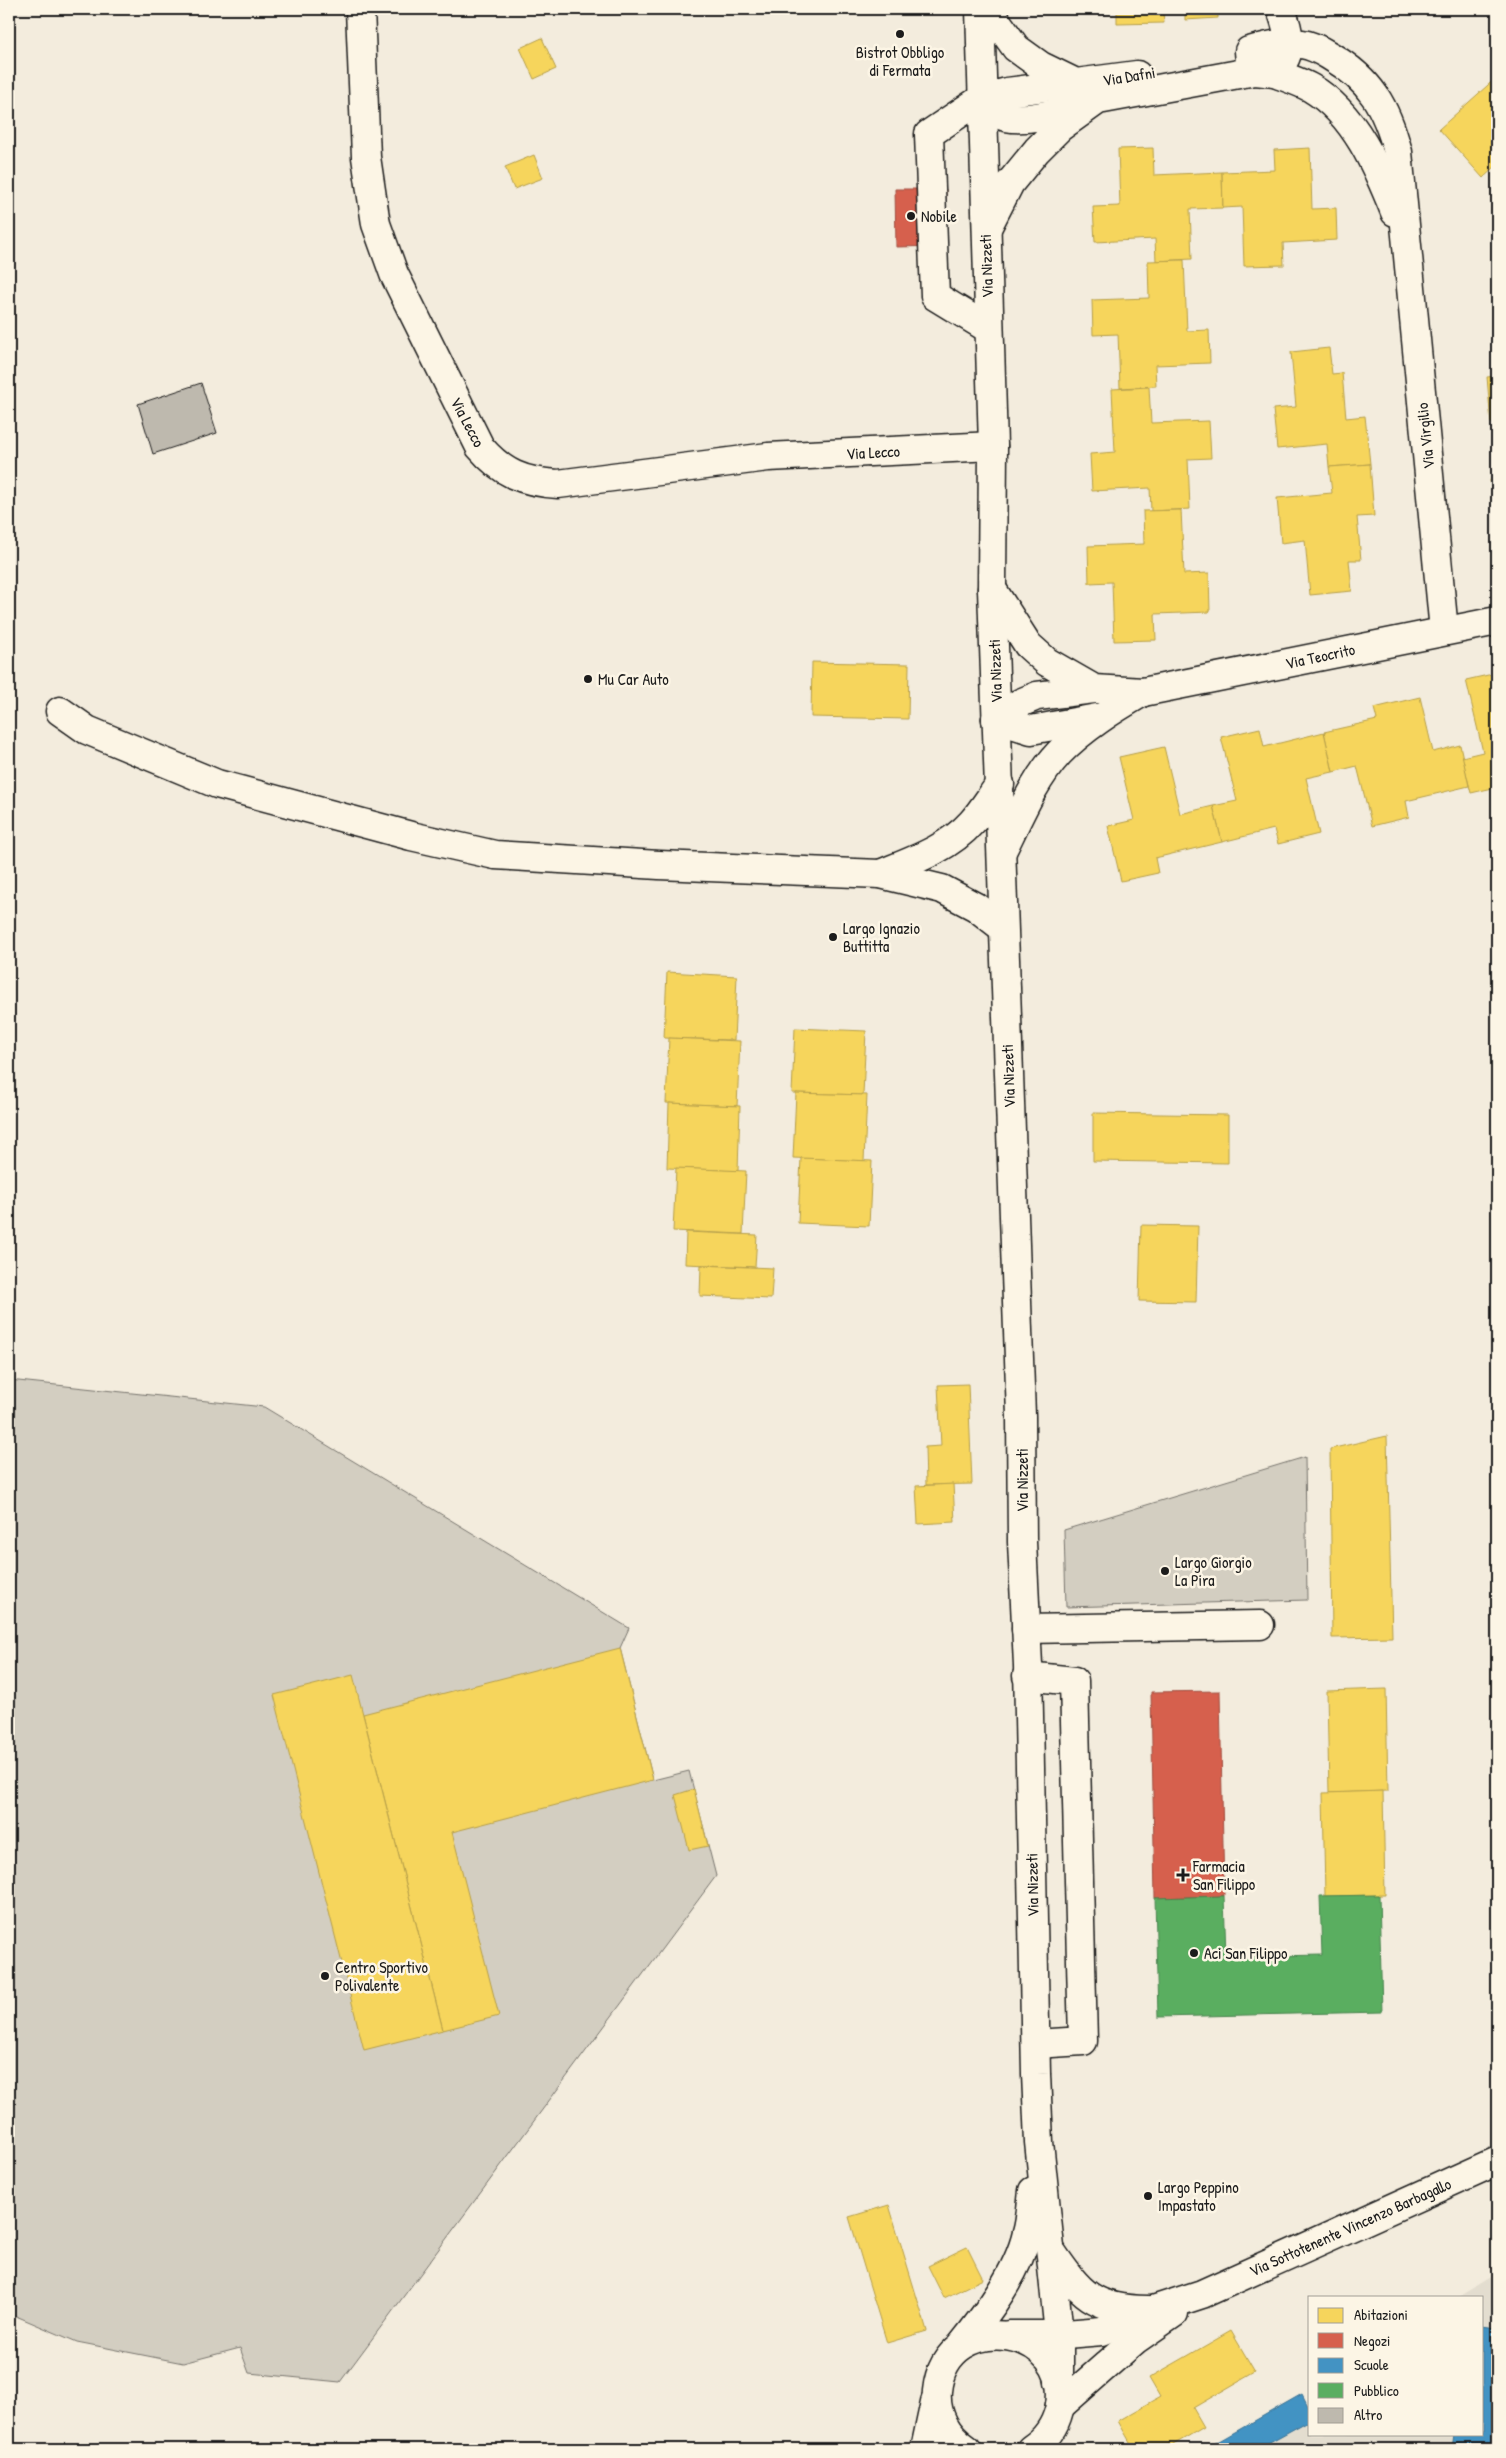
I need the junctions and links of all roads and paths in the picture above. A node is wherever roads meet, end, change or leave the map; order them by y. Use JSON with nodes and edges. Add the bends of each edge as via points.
{"nodes":[{"id":1,"x":360,"y":9,"type":"edge"},
{"id":2,"x":980,"y":9,"type":"edge"},
{"id":3,"x":988,"y":9,"type":"edge"},
{"id":4,"x":1273,"y":9,"type":"edge"},
{"id":5,"x":1281,"y":9,"type":"edge"},
{"id":6,"x":1289,"y":43,"type":"junction"},
{"id":7,"x":1260,"y":65,"type":"junction"},
{"id":8,"x":1076,"y":83,"type":"junction"},
{"id":9,"x":981,"y":98,"type":"junction"},
{"id":10,"x":1098,"y":100,"type":"junction"},
{"id":11,"x":985,"y":232,"type":"junction"},
{"id":12,"x":1406,"y":241,"type":"junction"},
{"id":13,"x":989,"y":329,"type":"junction"},
{"id":14,"x":993,"y":446,"type":"junction"},
{"id":15,"x":992,"y":589,"type":"junction"},
{"id":16,"x":1497,"y":621,"type":"edge"},
{"id":17,"x":1444,"y":631,"type":"junction"},
{"id":18,"x":1094,"y":689,"type":"junction"},
{"id":19,"x":1143,"y":692,"type":"junction"},
{"id":20,"x":60,"y":712,"type":"dead end"},
{"id":21,"x":1104,"y":716,"type":"junction"},
{"id":22,"x":996,"y":719,"type":"junction"},
{"id":23,"x":1000,"y":784,"type":"junction"},
{"id":24,"x":1001,"y":853,"type":"junction"},
{"id":25,"x":880,"y":874,"type":"junction"},
{"id":26,"x":1003,"y":928,"type":"junction"},
{"id":27,"x":1260,"y":1625,"type":"dead end"},
{"id":28,"x":1026,"y":1629,"type":"junction"},
{"id":29,"x":1027,"y":1676,"type":"junction"},
{"id":30,"x":1036,"y":2044,"type":"junction"},
{"id":31,"x":1039,"y":2142,"type":"junction"},
{"id":32,"x":1497,"y":2161,"type":"edge"},
{"id":33,"x":1049,"y":2249,"type":"junction"},
{"id":34,"x":1202,"y":2294,"type":"junction"},
{"id":35,"x":1150,"y":2310,"type":"junction"},
{"id":36,"x":1059,"y":2334,"type":"junction"},
{"id":37,"x":1009,"y":2335,"type":"junction"},
{"id":38,"x":956,"y":2352,"type":"junction"},
{"id":39,"x":937,"y":2395,"type":"junction"},
{"id":40,"x":1058,"y":2403,"type":"junction"},
{"id":41,"x":963,"y":2448,"type":"edge"},
{"id":42,"x":925,"y":2449,"type":"edge"},
{"id":43,"x":1031,"y":2449,"type":"edge"},
{"id":44,"x":1054,"y":2449,"type":"edge"}],
"edges":[{"from":1,"to":14,"type":"street","name":"Via Lecco","via":[[366,157],[376,224],[398,282],[480,447],[493,462],[533,482],[558,484],[768,457]]},
{"from":2,"to":9,"type":"street","name":"Via Nizzeti"},
{"from":3,"to":8,"type":"street","via":[[1016,48],[1041,66]]},
{"from":4,"to":7,"type":"street"},
{"from":5,"to":6,"type":"street"},
{"from":6,"to":7,"type":"street","via":[[1275,44]]},
{"from":6,"to":12,"type":"street","name":"Via Virgilio","via":[[1305,44],[1348,66],[1377,99],[1389,121],[1398,152]]},
{"from":7,"to":8,"type":"street","name":"Via Dafni","via":[[1230,58]]},
{"from":7,"to":10,"type":"street","name":"Via Dafni"},
{"from":7,"to":12,"type":"street","via":[[1312,88],[1352,125],[1383,182]]},
{"from":8,"to":9,"type":"street","name":"Via Dafni"},
{"from":9,"to":10,"type":"street","via":[[1006,117],[1044,116]]},
{"from":9,"to":11,"type":"street","name":"Via Nizzeti"},
{"from":9,"to":13,"type":"street","via":[[929,134],[929,143],[935,296]]},
{"from":10,"to":11,"type":"street","name":"Via Dafni","via":[[1059,128],[1037,150],[1010,183]]},
{"from":11,"to":13,"type":"street","name":"Via Nizzeti"},
{"from":12,"to":17,"type":"street","name":"Via Virgilio"},
{"from":13,"to":14,"type":"street","name":"Via Nizzeti"},
{"from":14,"to":15,"type":"street","name":"Via Nizzeti"},
{"from":15,"to":18,"type":"street","via":[[1028,645],[1061,671]]},
{"from":15,"to":22,"type":"street","name":"Via Nizzeti"},
{"from":16,"to":17,"type":"street","name":"Via Teocrito"},
{"from":17,"to":19,"type":"street","name":"Via Teocrito"},
{"from":18,"to":19,"type":"street"},
{"from":18,"to":22,"type":"street","via":[[1037,696]]},
{"from":19,"to":21,"type":"street"},
{"from":20,"to":25,"type":"street","via":[[87,730],[217,784],[495,855]]},
{"from":21,"to":22,"type":"street","via":[[1032,730]]},
{"from":21,"to":24,"type":"street","via":[[1059,754],[1036,785]]},
{"from":22,"to":23,"type":"street","name":"Via Nizzeti"},
{"from":23,"to":24,"type":"street","name":"Via Nizzeti"},
{"from":23,"to":25,"type":"street","via":[[971,823],[950,841],[922,857]]},
{"from":24,"to":26,"type":"street","name":"Via Nizzeti"},
{"from":25,"to":26,"type":"street","via":[[942,889],[976,907]]},
{"from":26,"to":28,"type":"street","name":"Via Nizzeti"},
{"from":27,"to":28,"type":"street"},
{"from":28,"to":29,"type":"street","name":"Via Nizzeti"},
{"from":29,"to":30,"type":"street","name":"Via Nizzeti"},
{"from":29,"to":30,"type":"street","via":[[1074,1682],[1083,2041]]},
{"from":30,"to":31,"type":"street","name":"Via Nizzeti"},
{"from":31,"to":33,"type":"street"},
{"from":31,"to":38,"type":"street","via":[[1027,2234],[1017,2263],[983,2319]]},
{"from":32,"to":34,"type":"street","name":"Via Sottotenente Vincenzo Barbagallo"},
{"from":33,"to":35,"type":"street","via":[[1068,2276],[1087,2295],[1120,2310]]},
{"from":33,"to":36,"type":"street"},
{"from":34,"to":35,"type":"street"},
{"from":34,"to":40,"type":"street","via":[[1135,2340]]},
{"from":35,"to":36,"type":"street","via":[[1102,2331]]},
{"from":36,"to":37,"type":"street"},
{"from":36,"to":40,"type":"street"},
{"from":37,"to":38,"type":"street","via":[[977,2338]]},
{"from":37,"to":40,"type":"street","via":[[1038,2348],[1049,2360]]},
{"from":38,"to":39,"type":"street","via":[[942,2372]]},
{"from":39,"to":41,"type":"street","via":[[938,2411],[944,2426]]},
{"from":39,"to":42,"type":"street"},
{"from":40,"to":43,"type":"street","via":[[1048,2435]]},
{"from":40,"to":44,"type":"street"}]}
